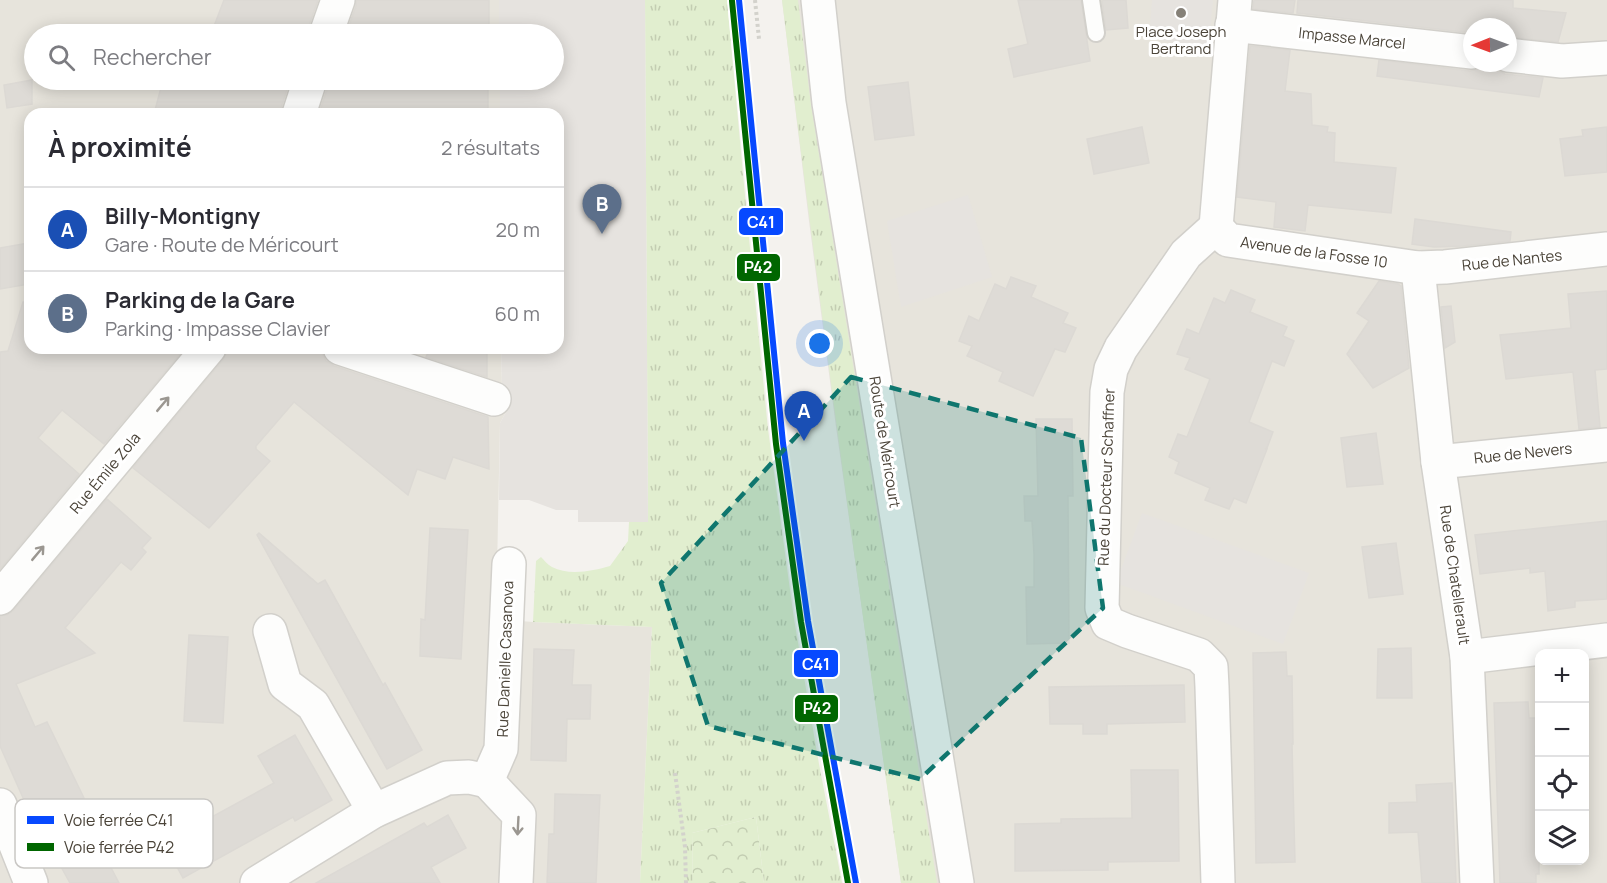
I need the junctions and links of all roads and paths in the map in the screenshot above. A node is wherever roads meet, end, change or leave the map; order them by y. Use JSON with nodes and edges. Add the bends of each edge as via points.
{"nodes":[{"id":1,"x":338,"y":0,"type":"edge"},
{"id":2,"x":756,"y":0,"type":"edge"},
{"id":3,"x":818,"y":0,"type":"edge"},
{"id":4,"x":1091,"y":0,"type":"edge"},
{"id":5,"x":1233,"y":13,"type":"edge"},
{"id":6,"x":330,"y":24,"type":"edge"},
{"id":7,"x":1096,"y":33,"type":"dead end"},
{"id":8,"x":759,"y":39,"type":"dead end"},
{"id":9,"x":1463,"y":50,"type":"edge"},
{"id":10,"x":1517,"y":57,"type":"edge"},
{"id":11,"x":1607,"y":58,"type":"edge"},
{"id":12,"x":307,"y":90,"type":"edge"},
{"id":13,"x":301,"y":108,"type":"edge"},
{"id":14,"x":1216,"y":227,"type":"junction"},
{"id":15,"x":1607,"y":249,"type":"edge"},
{"id":16,"x":1418,"y":268,"type":"junction"},
{"id":17,"x":204,"y":354,"type":"edge"},
{"id":18,"x":358,"y":354,"type":"edge"},
{"id":19,"x":494,"y":399,"type":"dead end"},
{"id":20,"x":1607,"y":445,"type":"edge"},
{"id":21,"x":1438,"y":462,"type":"junction"},
{"id":22,"x":509,"y":564,"type":"dead end"},
{"id":23,"x":0,"y":598,"type":"edge"},
{"id":24,"x":270,"y":631,"type":"dead end"},
{"id":25,"x":1607,"y":640,"type":"edge"},
{"id":26,"x":1467,"y":657,"type":"junction"},
{"id":27,"x":675,"y":773,"type":"dead end"},
{"id":28,"x":487,"y":781,"type":"junction"},
{"id":29,"x":0,"y":805,"type":"edge"},
{"id":30,"x":374,"y":811,"type":"junction"},
{"id":31,"x":15,"y":843,"type":"edge"},
{"id":32,"x":25,"y":868,"type":"edge"},
{"id":33,"x":31,"y":883,"type":"edge"},
{"id":34,"x":257,"y":883,"type":"edge"},
{"id":35,"x":516,"y":883,"type":"edge"},
{"id":36,"x":686,"y":883,"type":"edge"},
{"id":37,"x":957,"y":883,"type":"edge"},
{"id":38,"x":1218,"y":883,"type":"edge"},
{"id":39,"x":1477,"y":883,"type":"edge"}],
"edges":[{"from":1,"to":6,"type":"street"},
{"from":2,"to":8,"type":"path"},
{"from":3,"to":37,"type":"street","name":"Route de Méricourt","via":[[829,103]]},
{"from":4,"to":7,"type":"lane"},
{"from":5,"to":9,"type":"street","name":"Impasse Marcel"},
{"from":5,"to":14,"type":"street"},
{"from":10,"to":11,"type":"street","via":[[1562,61]]},
{"from":12,"to":13,"type":"street"},
{"from":14,"to":16,"type":"street","name":"Avenue de la Fosse 10","via":[[1228,240]]},
{"from":14,"to":38,"type":"street","name":"Rue du Docteur Schaffner","via":[[1186,254],[1121,348],[1111,369],[1107,392],[1102,608],[1108,623],[1199,655],[1211,667]]},
{"from":15,"to":16,"type":"street","name":"Rue de Nantes"},
{"from":16,"to":21,"type":"street","name":"Rue de Chatellerault"},
{"from":23,"to":17,"type":"street","name":"Rue Émile Zola","one_way":true},
{"from":18,"to":19,"type":"street"},
{"from":20,"to":21,"type":"street","name":"Rue de Nevers"},
{"from":21,"to":26,"type":"street","name":"Rue de Chatellerault"},
{"from":22,"to":28,"type":"street","name":"Rue Danielle Casanova","via":[[501,749]]},
{"from":24,"to":30,"type":"street","via":[[285,684],[313,705]]},
{"from":25,"to":26,"type":"street"},
{"from":26,"to":39,"type":"street","name":"Rue de Chatellerault"},
{"from":27,"to":36,"type":"path"},
{"from":28,"to":30,"type":"street","via":[[447,778]]},
{"from":28,"to":35,"type":"street","one_way":true,"via":[[519,815]]},
{"from":29,"to":31,"type":"street"},
{"from":30,"to":34,"type":"street"},
{"from":32,"to":33,"type":"street"}]}
